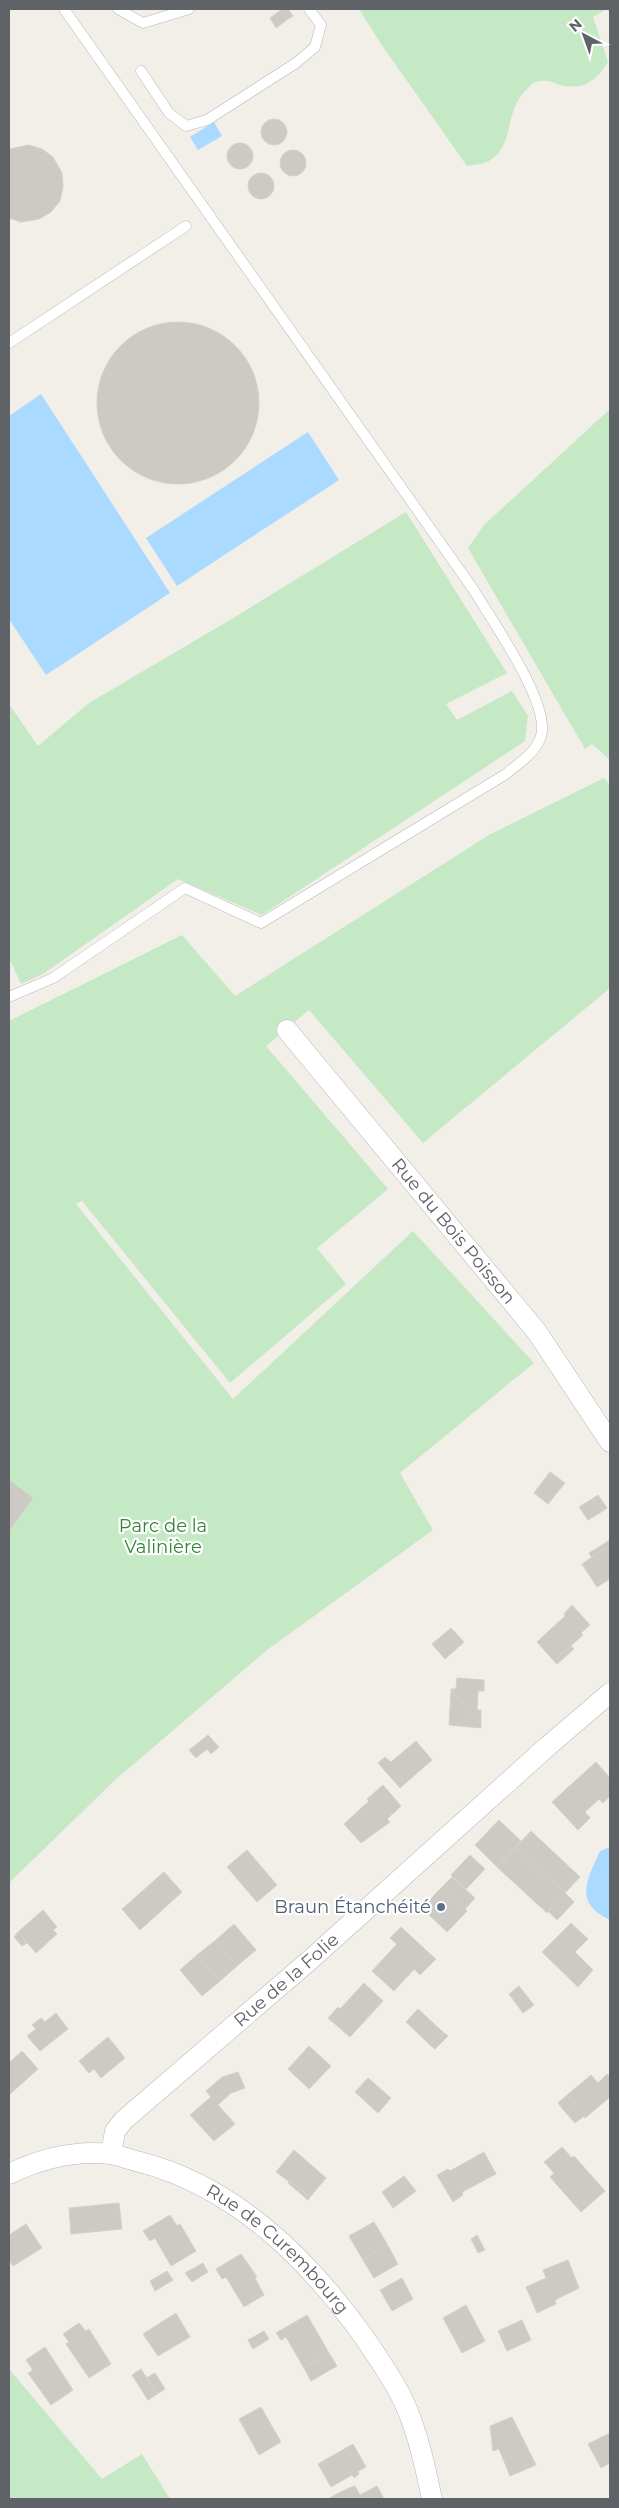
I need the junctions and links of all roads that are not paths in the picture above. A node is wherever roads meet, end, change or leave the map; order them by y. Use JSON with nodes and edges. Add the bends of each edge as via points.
{"nodes":[{"id":1,"x":64,"y":9,"type":"edge"},
{"id":2,"x":118,"y":9,"type":"edge"},
{"id":3,"x":189,"y":9,"type":"edge"},
{"id":4,"x":309,"y":9,"type":"edge"},
{"id":5,"x":141,"y":71,"type":"dead end"},
{"id":6,"x":186,"y":226,"type":"dead end"},
{"id":7,"x":9,"y":342,"type":"edge"},
{"id":8,"x":9,"y":997,"type":"edge"},
{"id":9,"x":287,"y":1030,"type":"dead end"},
{"id":10,"x":610,"y":1442,"type":"edge"},
{"id":11,"x":610,"y":1693,"type":"edge"},
{"id":12,"x":111,"y":2154,"type":"junction"},
{"id":13,"x":9,"y":2174,"type":"edge"},
{"id":14,"x":432,"y":2499,"type":"edge"}],
"edges":[{"from":1,"to":8,"type":"lane","via":[[473,589],[528,680],[544,719],[542,736],[533,752],[506,774],[261,923],[185,888],[53,978]]},
{"from":2,"to":3,"type":"lane","via":[[142,23]]},
{"from":4,"to":5,"type":"lane","via":[[320,25],[315,47],[296,63],[207,120],[186,126],[169,113]]},
{"from":6,"to":7,"type":"lane"},
{"from":9,"to":10,"type":"street","name":"Rue du Bois Poisson","via":[[537,1332]]},
{"from":11,"to":12,"type":"street","name":"Rue de la Folie","via":[[310,1960],[124,2120],[116,2131]]},
{"from":12,"to":13,"type":"street","name":"Rue de Curembourg","via":[[51,2158]]},
{"from":12,"to":14,"type":"street","name":"Rue de Curembourg","via":[[170,2170],[209,2189],[249,2214],[314,2273],[378,2357],[404,2401],[419,2441]]}]}
